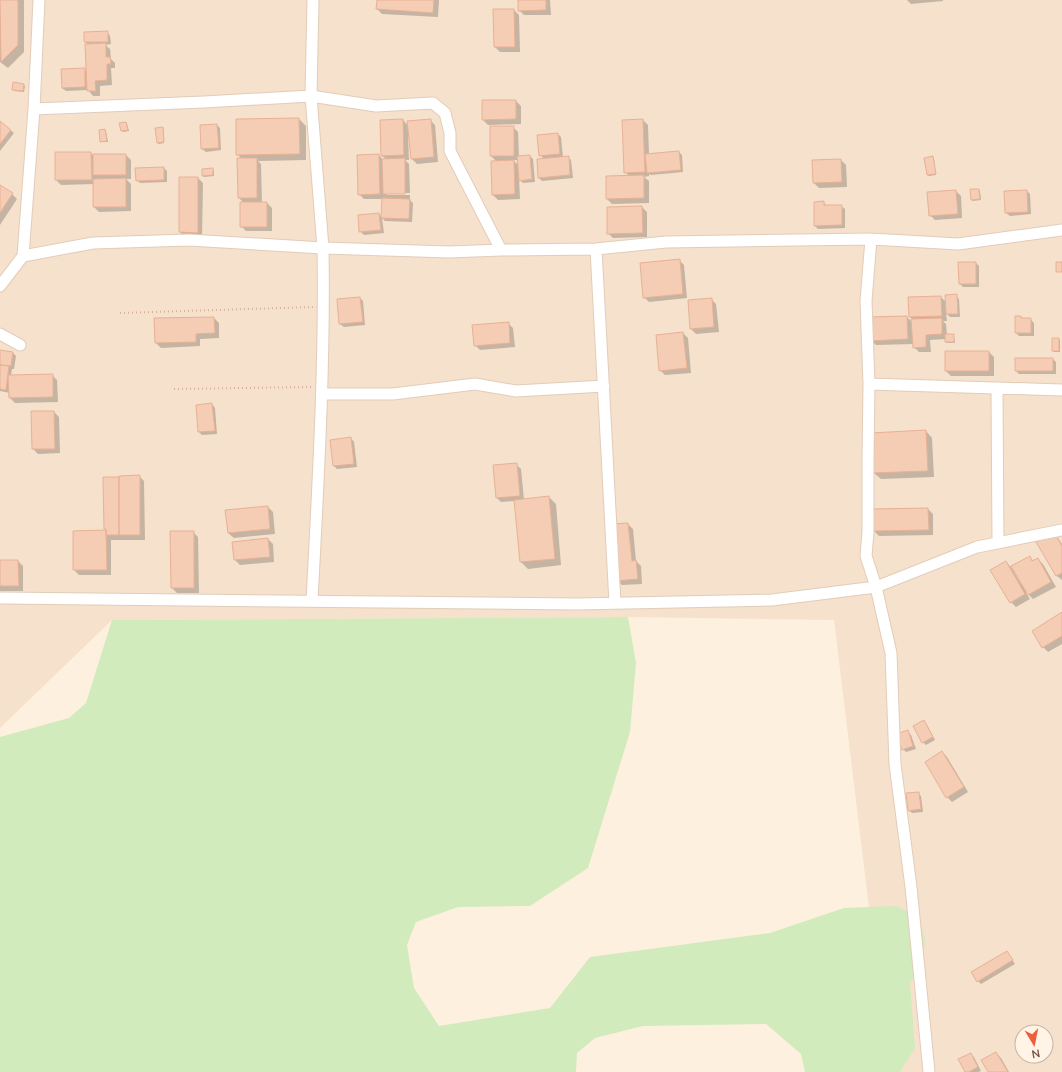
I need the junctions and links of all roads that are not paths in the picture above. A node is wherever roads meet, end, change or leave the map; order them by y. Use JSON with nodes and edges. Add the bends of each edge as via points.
{"nodes":[{"id":1,"x":39,"y":0,"type":"edge"},
{"id":2,"x":313,"y":0,"type":"edge"},
{"id":3,"x":311,"y":96,"type":"junction"},
{"id":4,"x":34,"y":109,"type":"junction"},
{"id":5,"x":1062,"y":230,"type":"edge"},
{"id":6,"x":871,"y":239,"type":"junction"},
{"id":7,"x":323,"y":248,"type":"junction"},
{"id":8,"x":501,"y":250,"type":"junction"},
{"id":9,"x":596,"y":250,"type":"junction"},
{"id":10,"x":23,"y":256,"type":"junction"},
{"id":11,"x":0,"y":286,"type":"edge"},
{"id":12,"x":0,"y":334,"type":"edge"},
{"id":13,"x":20,"y":345,"type":"dead end"},
{"id":14,"x":869,"y":384,"type":"junction"},
{"id":15,"x":604,"y":386,"type":"junction"},
{"id":16,"x":997,"y":388,"type":"junction"},
{"id":17,"x":1062,"y":390,"type":"edge"},
{"id":18,"x":322,"y":391,"type":"junction"},
{"id":19,"x":1062,"y":530,"type":"edge"},
{"id":20,"x":998,"y":542,"type":"junction"},
{"id":21,"x":876,"y":587,"type":"junction"},
{"id":22,"x":0,"y":598,"type":"edge"},
{"id":23,"x":312,"y":601,"type":"junction"},
{"id":24,"x":615,"y":603,"type":"junction"},
{"id":25,"x":929,"y":1072,"type":"edge"}],
"edges":[{"from":1,"to":4,"type":"street"},
{"from":2,"to":3,"type":"street"},
{"from":3,"to":4,"type":"street"},
{"from":3,"to":7,"type":"street"},
{"from":3,"to":8,"type":"street","via":[[376,106],[433,103],[445,113],[450,133],[450,151]]},
{"from":4,"to":10,"type":"street"},
{"from":5,"to":6,"type":"street","via":[[958,244]]},
{"from":6,"to":9,"type":"street","via":[[666,242]]},
{"from":6,"to":14,"type":"street","via":[[866,301]]},
{"from":7,"to":8,"type":"street","via":[[449,252]]},
{"from":7,"to":10,"type":"street","via":[[189,240],[93,243]]},
{"from":7,"to":18,"type":"street"},
{"from":8,"to":9,"type":"street"},
{"from":9,"to":15,"type":"street"},
{"from":10,"to":11,"type":"street"},
{"from":12,"to":13,"type":"street"},
{"from":14,"to":16,"type":"street"},
{"from":14,"to":21,"type":"street","via":[[866,556]]},
{"from":15,"to":18,"type":"street","via":[[516,391],[475,384],[393,394]]},
{"from":15,"to":24,"type":"street"},
{"from":16,"to":17,"type":"street"},
{"from":16,"to":20,"type":"street"},
{"from":18,"to":23,"type":"street"},
{"from":19,"to":20,"type":"street"},
{"from":20,"to":21,"type":"street","via":[[977,547]]},
{"from":21,"to":24,"type":"street","via":[[772,600]]},
{"from":21,"to":25,"type":"street","via":[[891,653],[895,764],[912,887]]},
{"from":22,"to":23,"type":"street"},
{"from":23,"to":24,"type":"street"}]}
